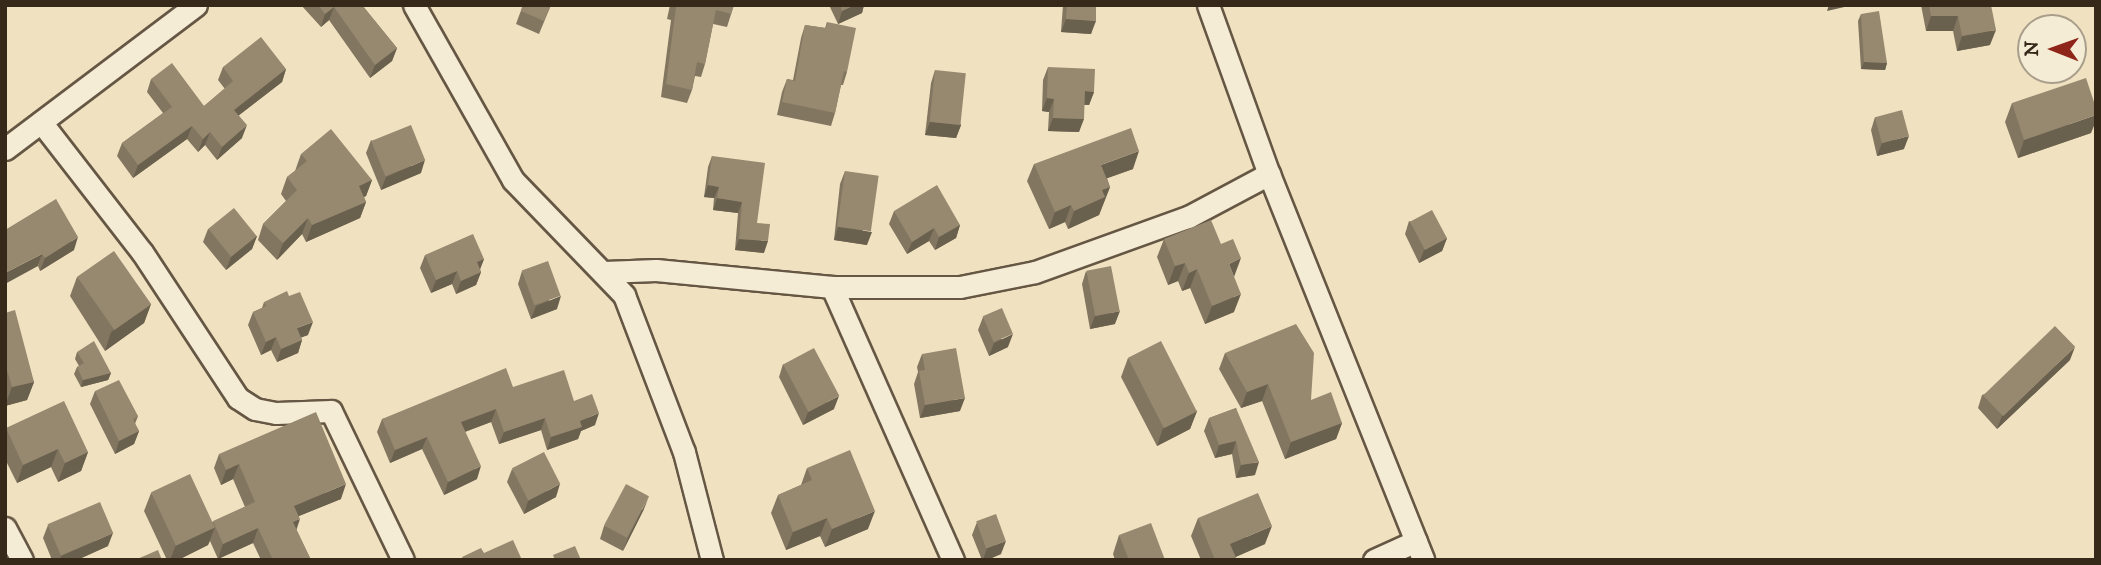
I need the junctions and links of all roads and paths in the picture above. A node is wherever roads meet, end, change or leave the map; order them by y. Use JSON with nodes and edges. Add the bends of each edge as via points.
{"nodes":[{"id":1,"x":196,"y":5,"type":"edge"},
{"id":2,"x":414,"y":5,"type":"edge"},
{"id":3,"x":1208,"y":5,"type":"edge"},
{"id":4,"x":41,"y":122,"type":"junction"},
{"id":5,"x":5,"y":149,"type":"edge"},
{"id":6,"x":1269,"y":174,"type":"junction"},
{"id":7,"x":604,"y":272,"type":"junction"},
{"id":8,"x":832,"y":287,"type":"junction"},
{"id":9,"x":5,"y":528,"type":"edge"},
{"id":10,"x":1420,"y":550,"type":"edge"},
{"id":11,"x":22,"y":560,"type":"edge"},
{"id":12,"x":403,"y":560,"type":"edge"},
{"id":13,"x":712,"y":560,"type":"edge"},
{"id":14,"x":953,"y":560,"type":"edge"},
{"id":15,"x":1374,"y":560,"type":"edge"}],
"edges":[{"from":1,"to":4,"type":"street"},
{"from":2,"to":7,"type":"street","via":[[513,180],[556,229]]},
{"from":3,"to":6,"type":"street"},
{"from":4,"to":5,"type":"street"},
{"from":4,"to":12,"type":"street","via":[[142,252],[238,398],[255,409],[276,413],[331,411]]},
{"from":6,"to":8,"type":"street","via":[[1188,217],[1035,272],[926,289]]},
{"from":6,"to":10,"type":"street"},
{"from":7,"to":8,"type":"street","via":[[656,270]]},
{"from":7,"to":13,"type":"street","via":[[624,295],[655,369],[684,452]]},
{"from":8,"to":14,"type":"street"},
{"from":9,"to":11,"type":"street"},
{"from":10,"to":15,"type":"street"}]}
